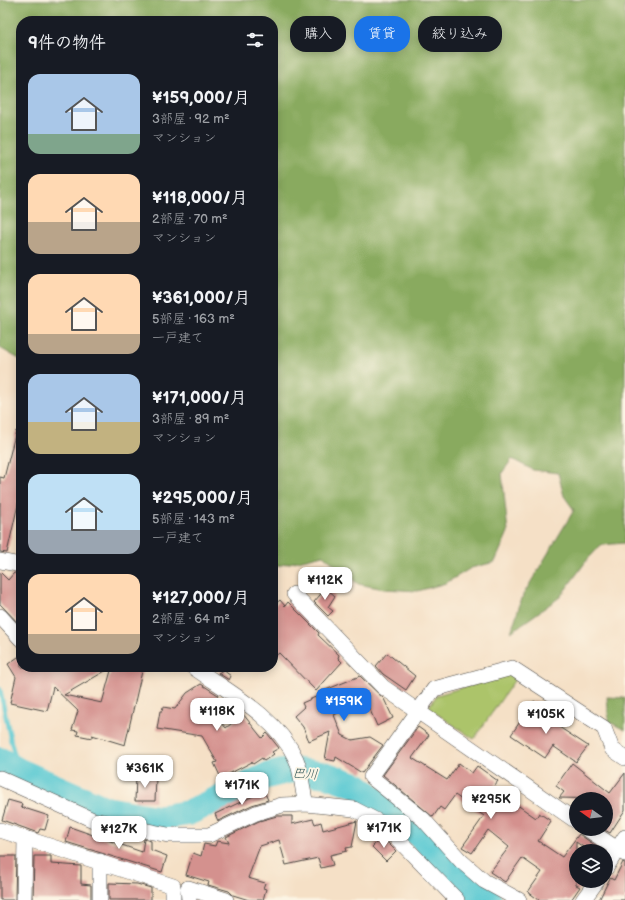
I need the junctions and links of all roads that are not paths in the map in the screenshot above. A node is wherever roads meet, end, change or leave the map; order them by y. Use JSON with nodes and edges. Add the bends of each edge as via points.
{"nodes":[{"id":1,"x":0,"y":561,"type":"edge"},
{"id":2,"x":16,"y":564,"type":"edge"},
{"id":3,"x":294,"y":594,"type":"dead end"},
{"id":4,"x":0,"y":616,"type":"edge"},
{"id":5,"x":16,"y":634,"type":"edge"},
{"id":6,"x":200,"y":672,"type":"edge"},
{"id":7,"x":418,"y":711,"type":"junction"},
{"id":8,"x":625,"y":758,"type":"edge"},
{"id":9,"x":0,"y":778,"type":"edge"},
{"id":10,"x":306,"y":804,"type":"junction"},
{"id":11,"x":569,"y":816,"type":"edge"},
{"id":12,"x":0,"y":830,"type":"edge"},
{"id":13,"x":598,"y":836,"type":"edge"},
{"id":14,"x":625,"y":837,"type":"edge"},
{"id":15,"x":25,"y":838,"type":"junction"},
{"id":16,"x":622,"y":852,"type":"edge"},
{"id":17,"x":613,"y":861,"type":"edge"},
{"id":18,"x":100,"y":862,"type":"junction"},
{"id":19,"x":592,"y":888,"type":"edge"},
{"id":20,"x":24,"y":900,"type":"edge"},
{"id":21,"x":100,"y":900,"type":"edge"},
{"id":22,"x":173,"y":900,"type":"edge"},
{"id":23,"x":188,"y":900,"type":"edge"},
{"id":24,"x":226,"y":900,"type":"edge"},
{"id":25,"x":457,"y":900,"type":"edge"},
{"id":26,"x":519,"y":900,"type":"edge"},
{"id":27,"x":583,"y":900,"type":"edge"}],
"edges":[{"from":1,"to":2,"type":"street"},
{"from":3,"to":7,"type":"street","via":[[384,686]]},
{"from":4,"to":5,"type":"street"},
{"from":6,"to":10,"type":"street","via":[[276,728],[286,740],[297,761]]},
{"from":7,"to":8,"type":"street","via":[[434,689],[512,668],[604,728],[612,749]]},
{"from":7,"to":11,"type":"street"},
{"from":7,"to":26,"type":"street","via":[[371,777],[423,818],[461,861],[484,881]]},
{"from":9,"to":10,"type":"street","via":[[93,820],[168,835],[209,835],[256,812],[282,805]]},
{"from":10,"to":25,"type":"street","via":[[354,809],[383,824]]},
{"from":12,"to":15,"type":"street"},
{"from":13,"to":16,"type":"street"},
{"from":14,"to":16,"type":"street"},
{"from":15,"to":18,"type":"street"},
{"from":15,"to":20,"type":"street"},
{"from":16,"to":17,"type":"street"},
{"from":18,"to":21,"type":"street"},
{"from":18,"to":22,"type":"street","via":[[173,886]]},
{"from":19,"to":27,"type":"street"},
{"from":23,"to":24,"type":"street","via":[[188,888]]}]}
